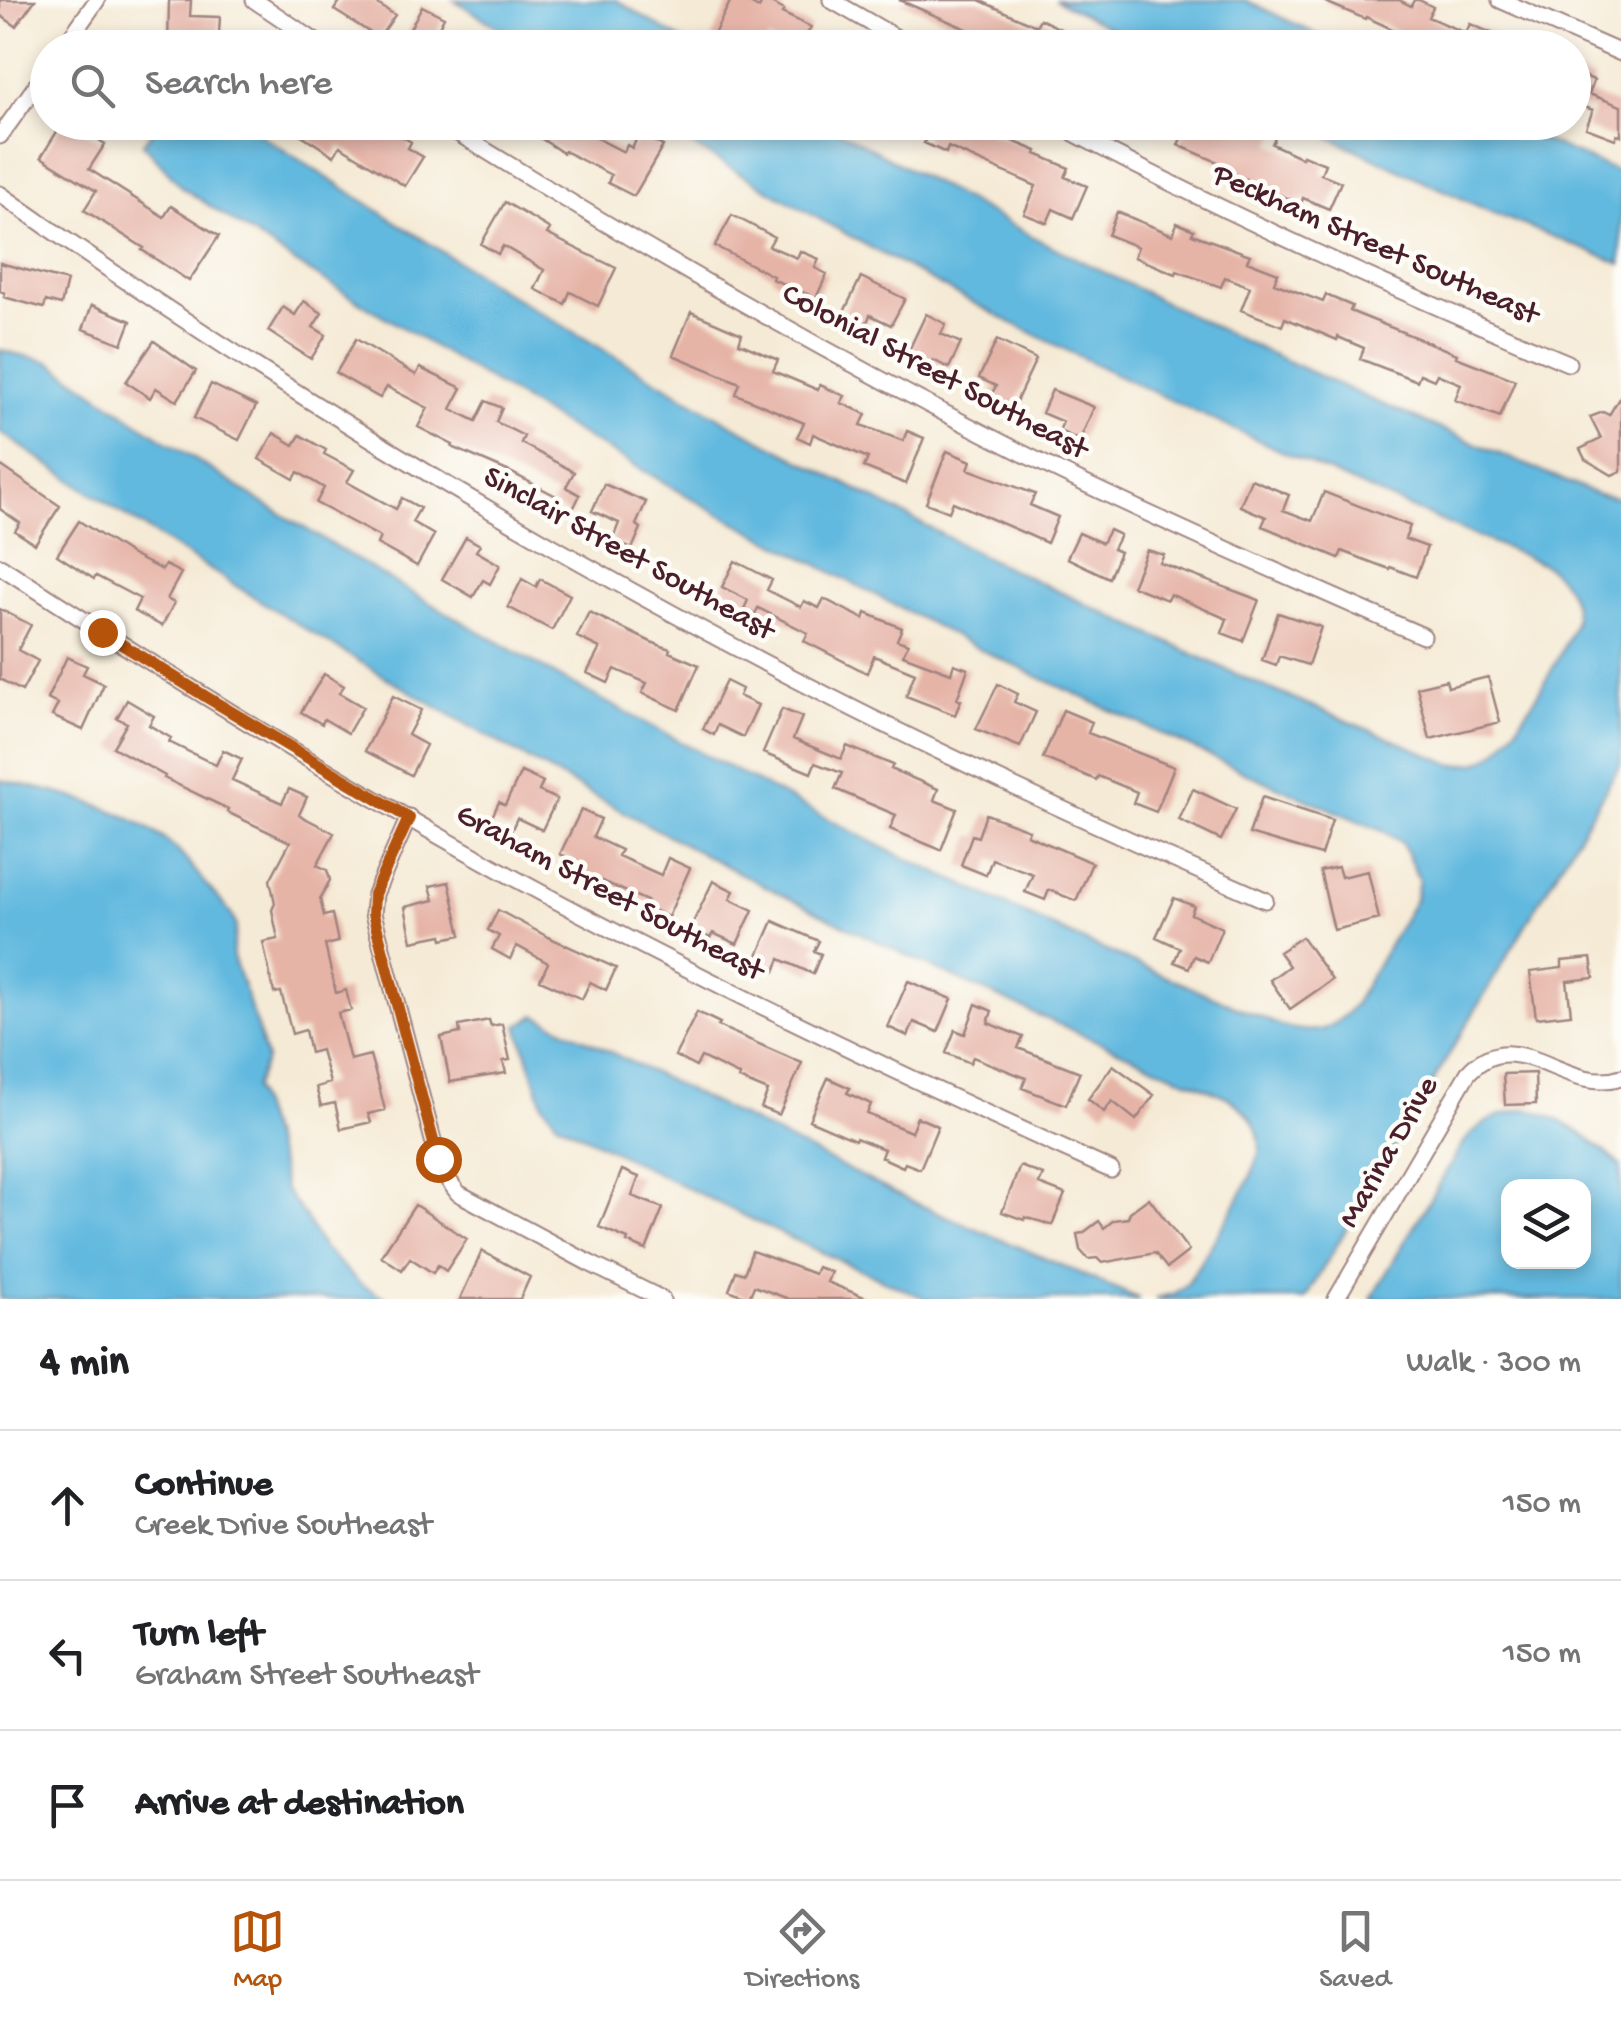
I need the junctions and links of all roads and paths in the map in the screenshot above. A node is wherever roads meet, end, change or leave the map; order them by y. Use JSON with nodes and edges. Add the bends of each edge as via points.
{"nodes":[{"id":1,"x":97,"y":0,"type":"edge"},
{"id":2,"x":254,"y":0,"type":"edge"},
{"id":3,"x":831,"y":0,"type":"edge"},
{"id":4,"x":1500,"y":0,"type":"edge"},
{"id":5,"x":76,"y":30,"type":"edge"},
{"id":6,"x":298,"y":30,"type":"edge"},
{"id":7,"x":883,"y":30,"type":"edge"},
{"id":8,"x":1568,"y":30,"type":"edge"},
{"id":9,"x":1591,"y":40,"type":"edge"},
{"id":10,"x":1621,"y":53,"type":"edge"},
{"id":11,"x":30,"y":94,"type":"edge"},
{"id":12,"x":0,"y":136,"type":"edge"},
{"id":13,"x":469,"y":140,"type":"edge"},
{"id":14,"x":1088,"y":140,"type":"edge"},
{"id":15,"x":0,"y":194,"type":"edge"},
{"id":16,"x":1568,"y":363,"type":"dead end"},
{"id":17,"x":0,"y":566,"type":"edge"},
{"id":18,"x":1423,"y":636,"type":"dead end"},
{"id":19,"x":409,"y":818,"type":"junction"},
{"id":20,"x":1264,"y":900,"type":"dead end"},
{"id":21,"x":1621,"y":1077,"type":"edge"},
{"id":22,"x":1111,"y":1170,"type":"dead end"},
{"id":23,"x":662,"y":1299,"type":"edge"},
{"id":24,"x":1336,"y":1299,"type":"edge"}],
"edges":[{"from":1,"to":5,"type":"street"},
{"from":2,"to":6,"type":"street"},
{"from":3,"to":7,"type":"street"},
{"from":4,"to":8,"type":"street"},
{"from":9,"to":10,"type":"street"},
{"from":11,"to":12,"type":"street"},
{"from":13,"to":18,"type":"street","name":"Colonial Street Southeast","via":[[626,237],[924,402],[1230,552]]},
{"from":14,"to":16,"type":"street","name":"Peckham Street Southeast","via":[[1340,264]]},
{"from":15,"to":20,"type":"street","name":"Sinclair Street Southeast","via":[[300,395],[658,606],[993,778]]},
{"from":17,"to":19,"type":"street","name":"Graham Street Southeast"},
{"from":19,"to":22,"type":"street","name":"Graham Street Southeast","via":[[741,997]]},
{"from":19,"to":23,"type":"street","via":[[374,894],[373,914],[446,1177],[458,1192]]},
{"from":21,"to":24,"type":"street","name":"Marina Drive","via":[[1589,1080],[1516,1053],[1476,1064]]}]}
